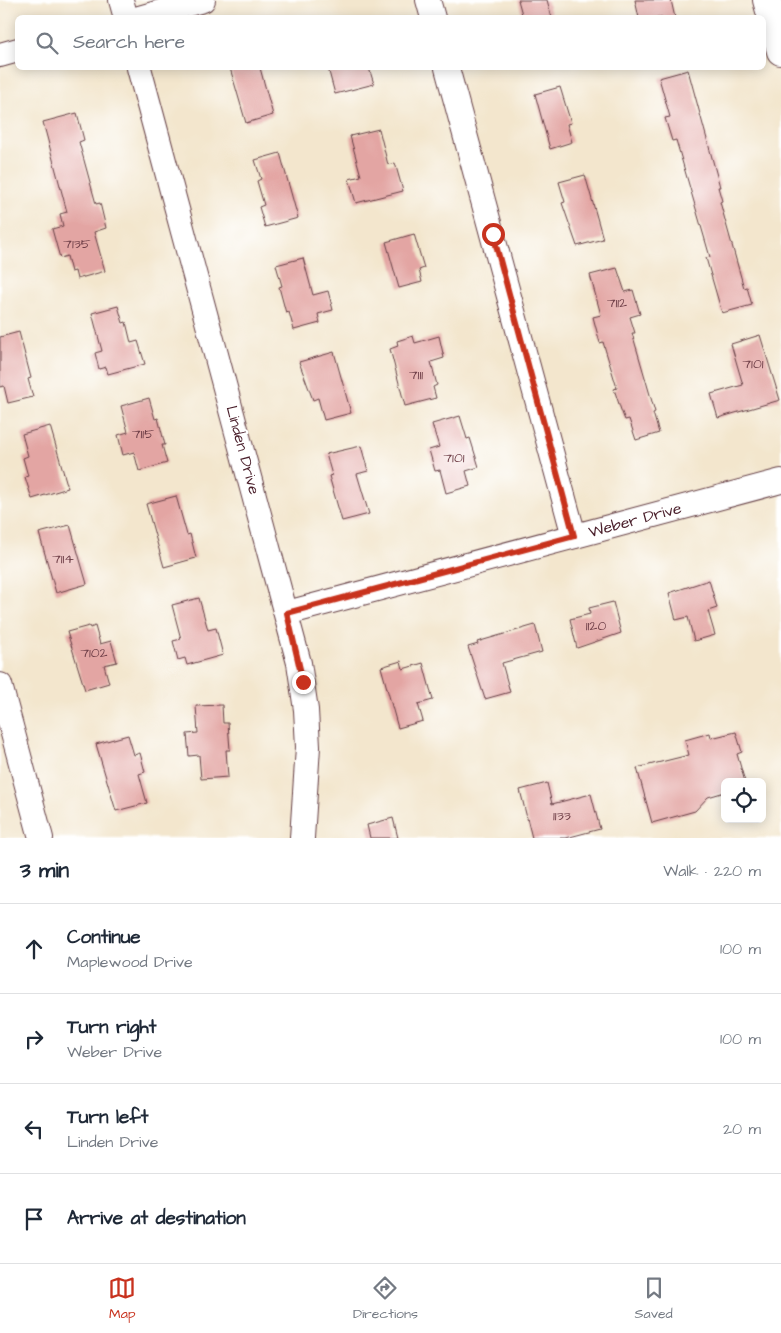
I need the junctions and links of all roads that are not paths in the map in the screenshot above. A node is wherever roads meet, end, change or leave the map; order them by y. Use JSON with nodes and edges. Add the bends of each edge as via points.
{"nodes":[{"id":1,"x":121,"y":0,"type":"edge"},
{"id":2,"x":202,"y":0,"type":"edge"},
{"id":3,"x":428,"y":0,"type":"edge"},
{"id":4,"x":767,"y":0,"type":"edge"},
{"id":5,"x":125,"y":15,"type":"edge"},
{"id":6,"x":150,"y":15,"type":"edge"},
{"id":7,"x":432,"y":15,"type":"edge"},
{"id":8,"x":15,"y":51,"type":"edge"},
{"id":9,"x":781,"y":51,"type":"edge"},
{"id":10,"x":0,"y":55,"type":"edge"},
{"id":11,"x":140,"y":70,"type":"edge"},
{"id":12,"x":448,"y":70,"type":"edge"},
{"id":13,"x":781,"y":481,"type":"edge"},
{"id":14,"x":574,"y":536,"type":"junction"},
{"id":15,"x":287,"y":613,"type":"junction"},
{"id":16,"x":0,"y":685,"type":"edge"},
{"id":17,"x":41,"y":838,"type":"edge"},
{"id":18,"x":302,"y":838,"type":"edge"}],
"edges":[{"from":1,"to":5,"type":"street"},
{"from":2,"to":6,"type":"street"},
{"from":3,"to":7,"type":"street"},
{"from":4,"to":9,"type":"street"},
{"from":8,"to":10,"type":"street"},
{"from":11,"to":15,"type":"street","name":"Linden Drive"},
{"from":12,"to":14,"type":"street"},
{"from":13,"to":14,"type":"street","name":"Weber Drive"},
{"from":14,"to":15,"type":"street","name":"Weber Drive"},
{"from":15,"to":18,"type":"street","name":"Linden Drive","via":[[303,682],[307,728]]},
{"from":16,"to":17,"type":"street"}]}
